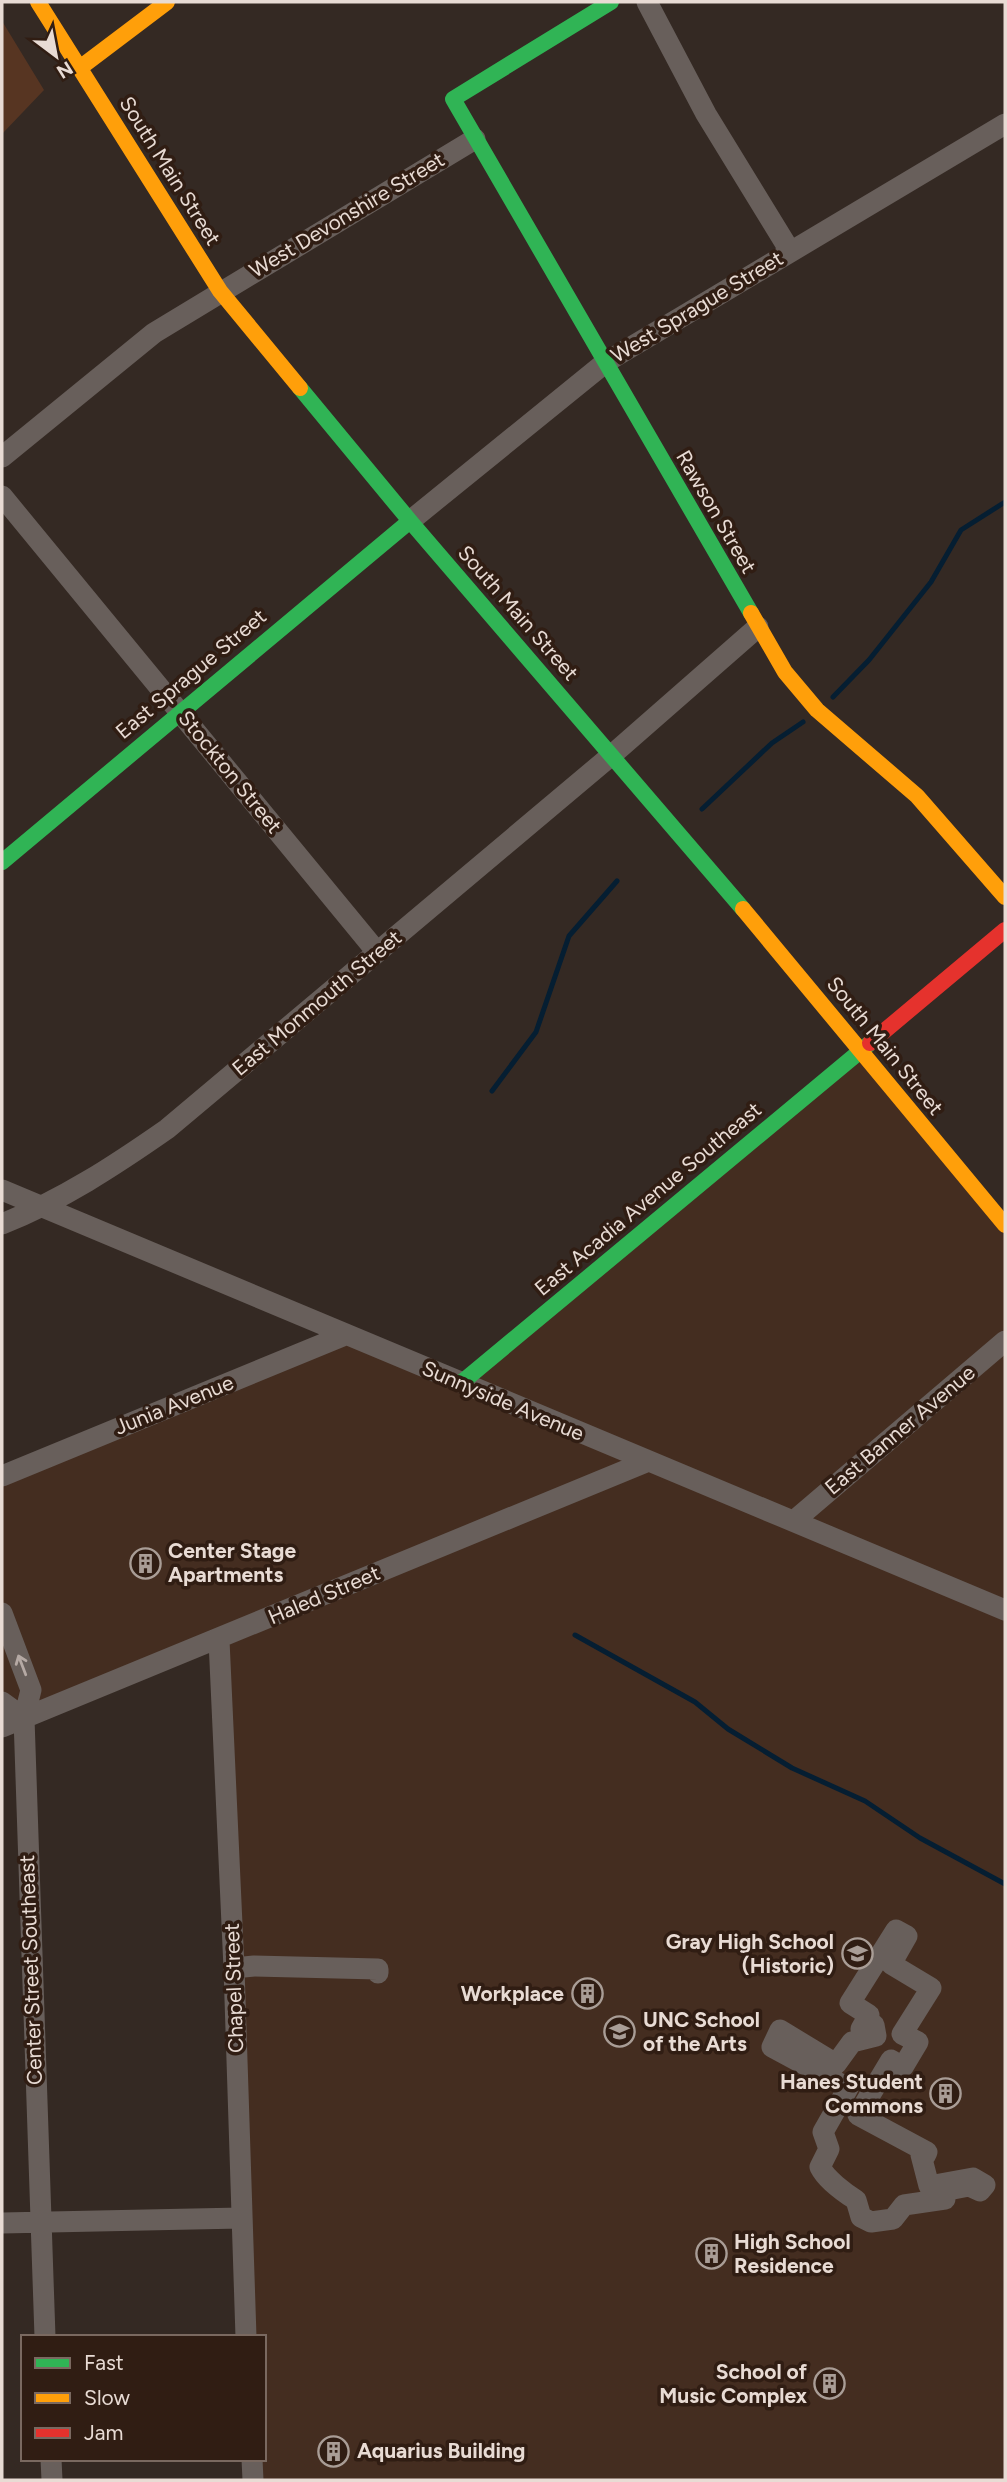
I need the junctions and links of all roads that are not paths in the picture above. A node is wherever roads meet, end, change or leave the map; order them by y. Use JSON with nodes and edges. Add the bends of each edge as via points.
{"nodes":[{"id":1,"x":37,"y":2,"type":"edge"},
{"id":2,"x":167,"y":2,"type":"edge"},
{"id":3,"x":611,"y":2,"type":"edge"},
{"id":4,"x":647,"y":2,"type":"edge"},
{"id":5,"x":81,"y":67,"type":"junction"},
{"id":6,"x":1005,"y":124,"type":"edge"},
{"id":7,"x":475,"y":139,"type":"junction"},
{"id":8,"x":790,"y":251,"type":"junction"},
{"id":9,"x":220,"y":291,"type":"junction"},
{"id":10,"x":606,"y":362,"type":"junction"},
{"id":11,"x":2,"y":457,"type":"edge"},
{"id":12,"x":2,"y":496,"type":"edge"},
{"id":13,"x":410,"y":521,"type":"junction"},
{"id":14,"x":758,"y":627,"type":"junction"},
{"id":15,"x":179,"y":710,"type":"junction"},
{"id":16,"x":613,"y":754,"type":"junction"},
{"id":17,"x":2,"y":862,"type":"edge"},
{"id":18,"x":1005,"y":897,"type":"edge"},
{"id":19,"x":1005,"y":930,"type":"edge"},
{"id":20,"x":377,"y":952,"type":"junction"},
{"id":21,"x":862,"y":1049,"type":"junction"},
{"id":22,"x":2,"y":1190,"type":"edge"},
{"id":23,"x":41,"y":1208,"type":"junction"},
{"id":24,"x":2,"y":1224,"type":"edge"},
{"id":25,"x":1005,"y":1225,"type":"edge"},
{"id":26,"x":345,"y":1335,"type":"junction"},
{"id":27,"x":1005,"y":1341,"type":"edge"},
{"id":28,"x":461,"y":1383,"type":"junction"},
{"id":29,"x":646,"y":1462,"type":"junction"},
{"id":30,"x":2,"y":1476,"type":"edge"},
{"id":31,"x":795,"y":1520,"type":"junction"},
{"id":32,"x":1005,"y":1609,"type":"edge"},
{"id":33,"x":2,"y":1613,"type":"edge"},
{"id":34,"x":219,"y":1640,"type":"junction"},
{"id":35,"x":2,"y":1702,"type":"edge"},
{"id":36,"x":24,"y":1718,"type":"junction"},
{"id":37,"x":2,"y":1727,"type":"edge"},
{"id":38,"x":234,"y":1968,"type":"junction"},
{"id":39,"x":379,"y":1973,"type":"dead end"},
{"id":40,"x":980,"y":2192,"type":"joint"},
{"id":41,"x":241,"y":2217,"type":"junction"},
{"id":42,"x":39,"y":2221,"type":"junction"},
{"id":43,"x":2,"y":2223,"type":"edge"},
{"id":44,"x":45,"y":2335,"type":"edge"},
{"id":45,"x":246,"y":2335,"type":"edge"},
{"id":46,"x":51,"y":2461,"type":"edge"},
{"id":47,"x":252,"y":2461,"type":"edge"},
{"id":48,"x":52,"y":2480,"type":"edge"},
{"id":49,"x":253,"y":2480,"type":"edge"}],
"edges":[{"from":1,"to":5,"type":"main road","name":"South Main Street"},
{"from":2,"to":5,"type":"main road"},
{"from":3,"to":7,"type":"main road","name":"Rawson Street","via":[[453,99]]},
{"from":4,"to":8,"type":"street","via":[[706,114]]},
{"from":5,"to":9,"type":"main road","name":"South Main Street"},
{"from":6,"to":8,"type":"street","name":"West Sprague Street"},
{"from":7,"to":9,"type":"street","name":"West Devonshire Street"},
{"from":7,"to":10,"type":"main road","name":"Rawson Street"},
{"from":8,"to":10,"type":"street","name":"West Sprague Street"},
{"from":9,"to":11,"type":"street","name":"West Devonshire Street","via":[[154,333]]},
{"from":9,"to":13,"type":"main road","name":"South Main Street"},
{"from":10,"to":13,"type":"street","name":"West Sprague Street"},
{"from":10,"to":14,"type":"main road","name":"Rawson Street"},
{"from":12,"to":15,"type":"street","name":"Stockton Street"},
{"from":13,"to":15,"type":"main road","name":"East Sprague Street"},
{"from":13,"to":16,"type":"main road","name":"South Main Street"},
{"from":14,"to":16,"type":"street","name":"East Monmouth Street"},
{"from":14,"to":18,"type":"main road","name":"Rawson Street","via":[[785,672],[817,709],[917,796]]},
{"from":15,"to":17,"type":"main road","name":"East Sprague Street"},
{"from":15,"to":20,"type":"street","name":"Stockton Street"},
{"from":16,"to":20,"type":"street","name":"East Monmouth Street"},
{"from":16,"to":21,"type":"main road","name":"South Main Street"},
{"from":19,"to":21,"type":"main road","name":"East Acadia Avenue Southeast"},
{"from":20,"to":23,"type":"street","name":"East Monmouth Street","via":[[167,1129]]},
{"from":21,"to":25,"type":"main road","name":"South Main Street"},
{"from":21,"to":28,"type":"main road","name":"East Acadia Avenue Southeast"},
{"from":22,"to":23,"type":"street","name":"Sunnyside Avenue"},
{"from":23,"to":24,"type":"street","name":"East Monmouth Street"},
{"from":23,"to":26,"type":"street","name":"Sunnyside Avenue"},
{"from":26,"to":28,"type":"street","name":"Sunnyside Avenue"},
{"from":26,"to":30,"type":"street","name":"Junia Avenue"},
{"from":27,"to":31,"type":"street","name":"East Banner Avenue"},
{"from":28,"to":29,"type":"street","name":"Sunnyside Avenue"},
{"from":29,"to":31,"type":"street","name":"Sunnyside Avenue"},
{"from":29,"to":34,"type":"street","name":"Haled Street"},
{"from":31,"to":32,"type":"street","name":"Sunnyside Avenue"},
{"from":36,"to":33,"type":"street","name":"Center Street Southeast","one_way":true,"via":[[31,1690]]},
{"from":34,"to":36,"type":"street","name":"Haled Street"},
{"from":34,"to":38,"type":"street","name":"Chapel Street"},
{"from":35,"to":36,"type":"street"},
{"from":36,"to":37,"type":"street","name":"Haled Street"},
{"from":36,"to":42,"type":"street","name":"Center Street Southeast"},
{"from":38,"to":39,"type":"street","via":[[343,1966],[378,1969]]},
{"from":38,"to":41,"type":"street","name":"Chapel Street"},
{"from":40,"to":40,"type":"street","via":[[969,2186],[943,2191],[944,2199],[904,2205],[893,2219],[865,2221],[856,2200],[841,2192],[820,2167],[830,2149],[823,2132],[848,2088],[772,2047],[780,2030],[836,2064],[852,2042],[876,2036],[874,2025],[861,2029],[869,2015],[850,2003],[896,1930],[908,1936],[891,1964],[931,1988],[902,2034],[918,2042],[903,2067],[891,2060],[858,2115],[927,2152],[921,2155],[929,2186],[973,2178],[985,2185]]},
{"from":41,"to":42,"type":"street"},
{"from":41,"to":45,"type":"street","name":"Chapel Street"},
{"from":42,"to":43,"type":"street"},
{"from":42,"to":44,"type":"street","name":"Center Street Southeast"},
{"from":46,"to":48,"type":"street"},
{"from":47,"to":49,"type":"street"}]}
